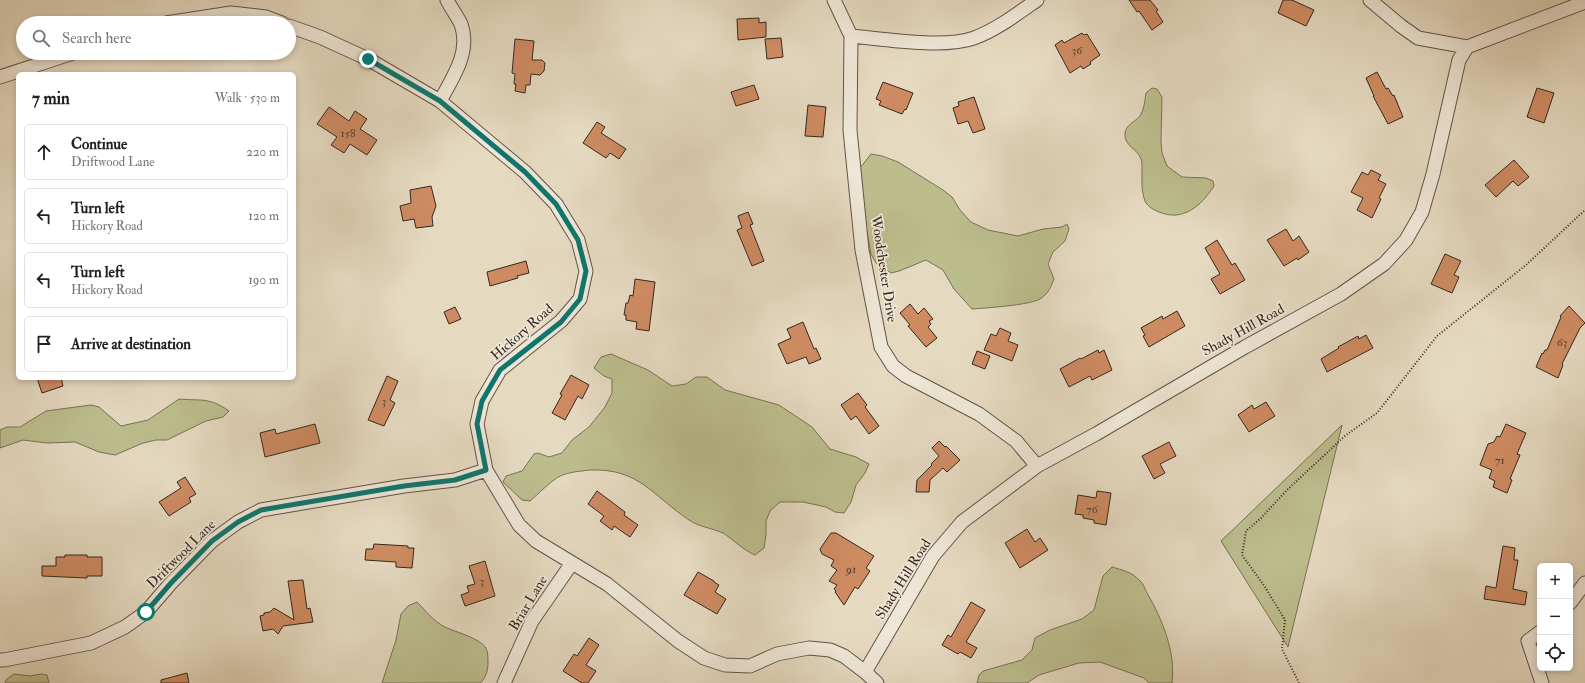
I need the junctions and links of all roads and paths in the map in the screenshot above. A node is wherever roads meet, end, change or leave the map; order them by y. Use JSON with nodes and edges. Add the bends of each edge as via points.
{"nodes":[{"id":1,"x":447,"y":0,"type":"edge"},
{"id":2,"x":834,"y":0,"type":"edge"},
{"id":3,"x":1037,"y":0,"type":"edge"},
{"id":4,"x":1370,"y":0,"type":"edge"},
{"id":5,"x":1585,"y":2,"type":"edge"},
{"id":6,"x":212,"y":16,"type":"edge"},
{"id":7,"x":257,"y":16,"type":"edge"},
{"id":8,"x":296,"y":28,"type":"edge"},
{"id":9,"x":851,"y":36,"type":"junction"},
{"id":10,"x":1467,"y":47,"type":"junction"},
{"id":11,"x":51,"y":60,"type":"edge"},
{"id":12,"x":0,"y":76,"type":"edge"},
{"id":13,"x":440,"y":101,"type":"junction"},
{"id":14,"x":1585,"y":210,"type":"edge"},
{"id":15,"x":1037,"y":466,"type":"junction"},
{"id":16,"x":486,"y":470,"type":"junction"},
{"id":17,"x":572,"y":563,"type":"junction"},
{"id":18,"x":1585,"y":583,"type":"edge"},
{"id":19,"x":1573,"y":599,"type":"edge"},
{"id":20,"x":1537,"y":634,"type":"edge"},
{"id":21,"x":0,"y":660,"type":"edge"},
{"id":22,"x":865,"y":672,"type":"junction"},
{"id":23,"x":504,"y":683,"type":"edge"},
{"id":24,"x":877,"y":683,"type":"edge"},
{"id":25,"x":1299,"y":683,"type":"edge"},
{"id":26,"x":1542,"y":683,"type":"edge"}],
"edges":[{"from":1,"to":13,"type":"street","via":[[461,24],[464,45],[461,63]]},
{"from":2,"to":9,"type":"street","name":"Woodchester Drive"},
{"from":3,"to":9,"type":"street","via":[[1000,25],[973,39],[946,44]]},
{"from":4,"to":10,"type":"street","via":[[1418,38]]},
{"from":5,"to":10,"type":"street"},
{"from":6,"to":7,"type":"street","via":[[231,13]]},
{"from":8,"to":13,"type":"street","name":"Hickory Road","via":[[368,59]]},
{"from":9,"to":15,"type":"street","name":"Woodchester Drive","via":[[851,138],[862,250],[880,347],[893,366],[906,376],[979,414],[1016,441]]},
{"from":10,"to":15,"type":"street","name":"Shady Hill Road","via":[[1459,60],[1422,212],[1406,240],[1384,264],[1341,294]]},
{"from":11,"to":12,"type":"street"},
{"from":13,"to":16,"type":"street","name":"Hickory Road","via":[[525,172],[556,204],[578,240],[586,271],[580,299],[561,322],[500,370],[482,401],[477,424]]},
{"from":14,"to":25,"type":"path","via":[[1526,265],[1437,336],[1377,413],[1346,435],[1246,532],[1242,555],[1285,620],[1282,649]]},
{"from":15,"to":22,"type":"street","name":"Shady Hill Road","via":[[962,522],[933,556]]},
{"from":16,"to":17,"type":"street","name":"Hickory Road","via":[[519,525],[536,541]]},
{"from":16,"to":21,"type":"street","name":"Driftwood Lane","via":[[455,480],[261,510],[238,522],[212,541],[146,612],[125,627],[91,643]]},
{"from":17,"to":22,"type":"street","name":"Hickory Road","via":[[607,584],[678,641],[704,658],[725,665],[750,666],[777,654],[809,648],[830,650],[844,656]]},
{"from":17,"to":23,"type":"street","name":"Briar Lane","via":[[532,621]]},
{"from":18,"to":19,"type":"street"},
{"from":20,"to":26,"type":"street","via":[[1528,641]]},
{"from":22,"to":24,"type":"street","name":"Hickory Road"}]}
